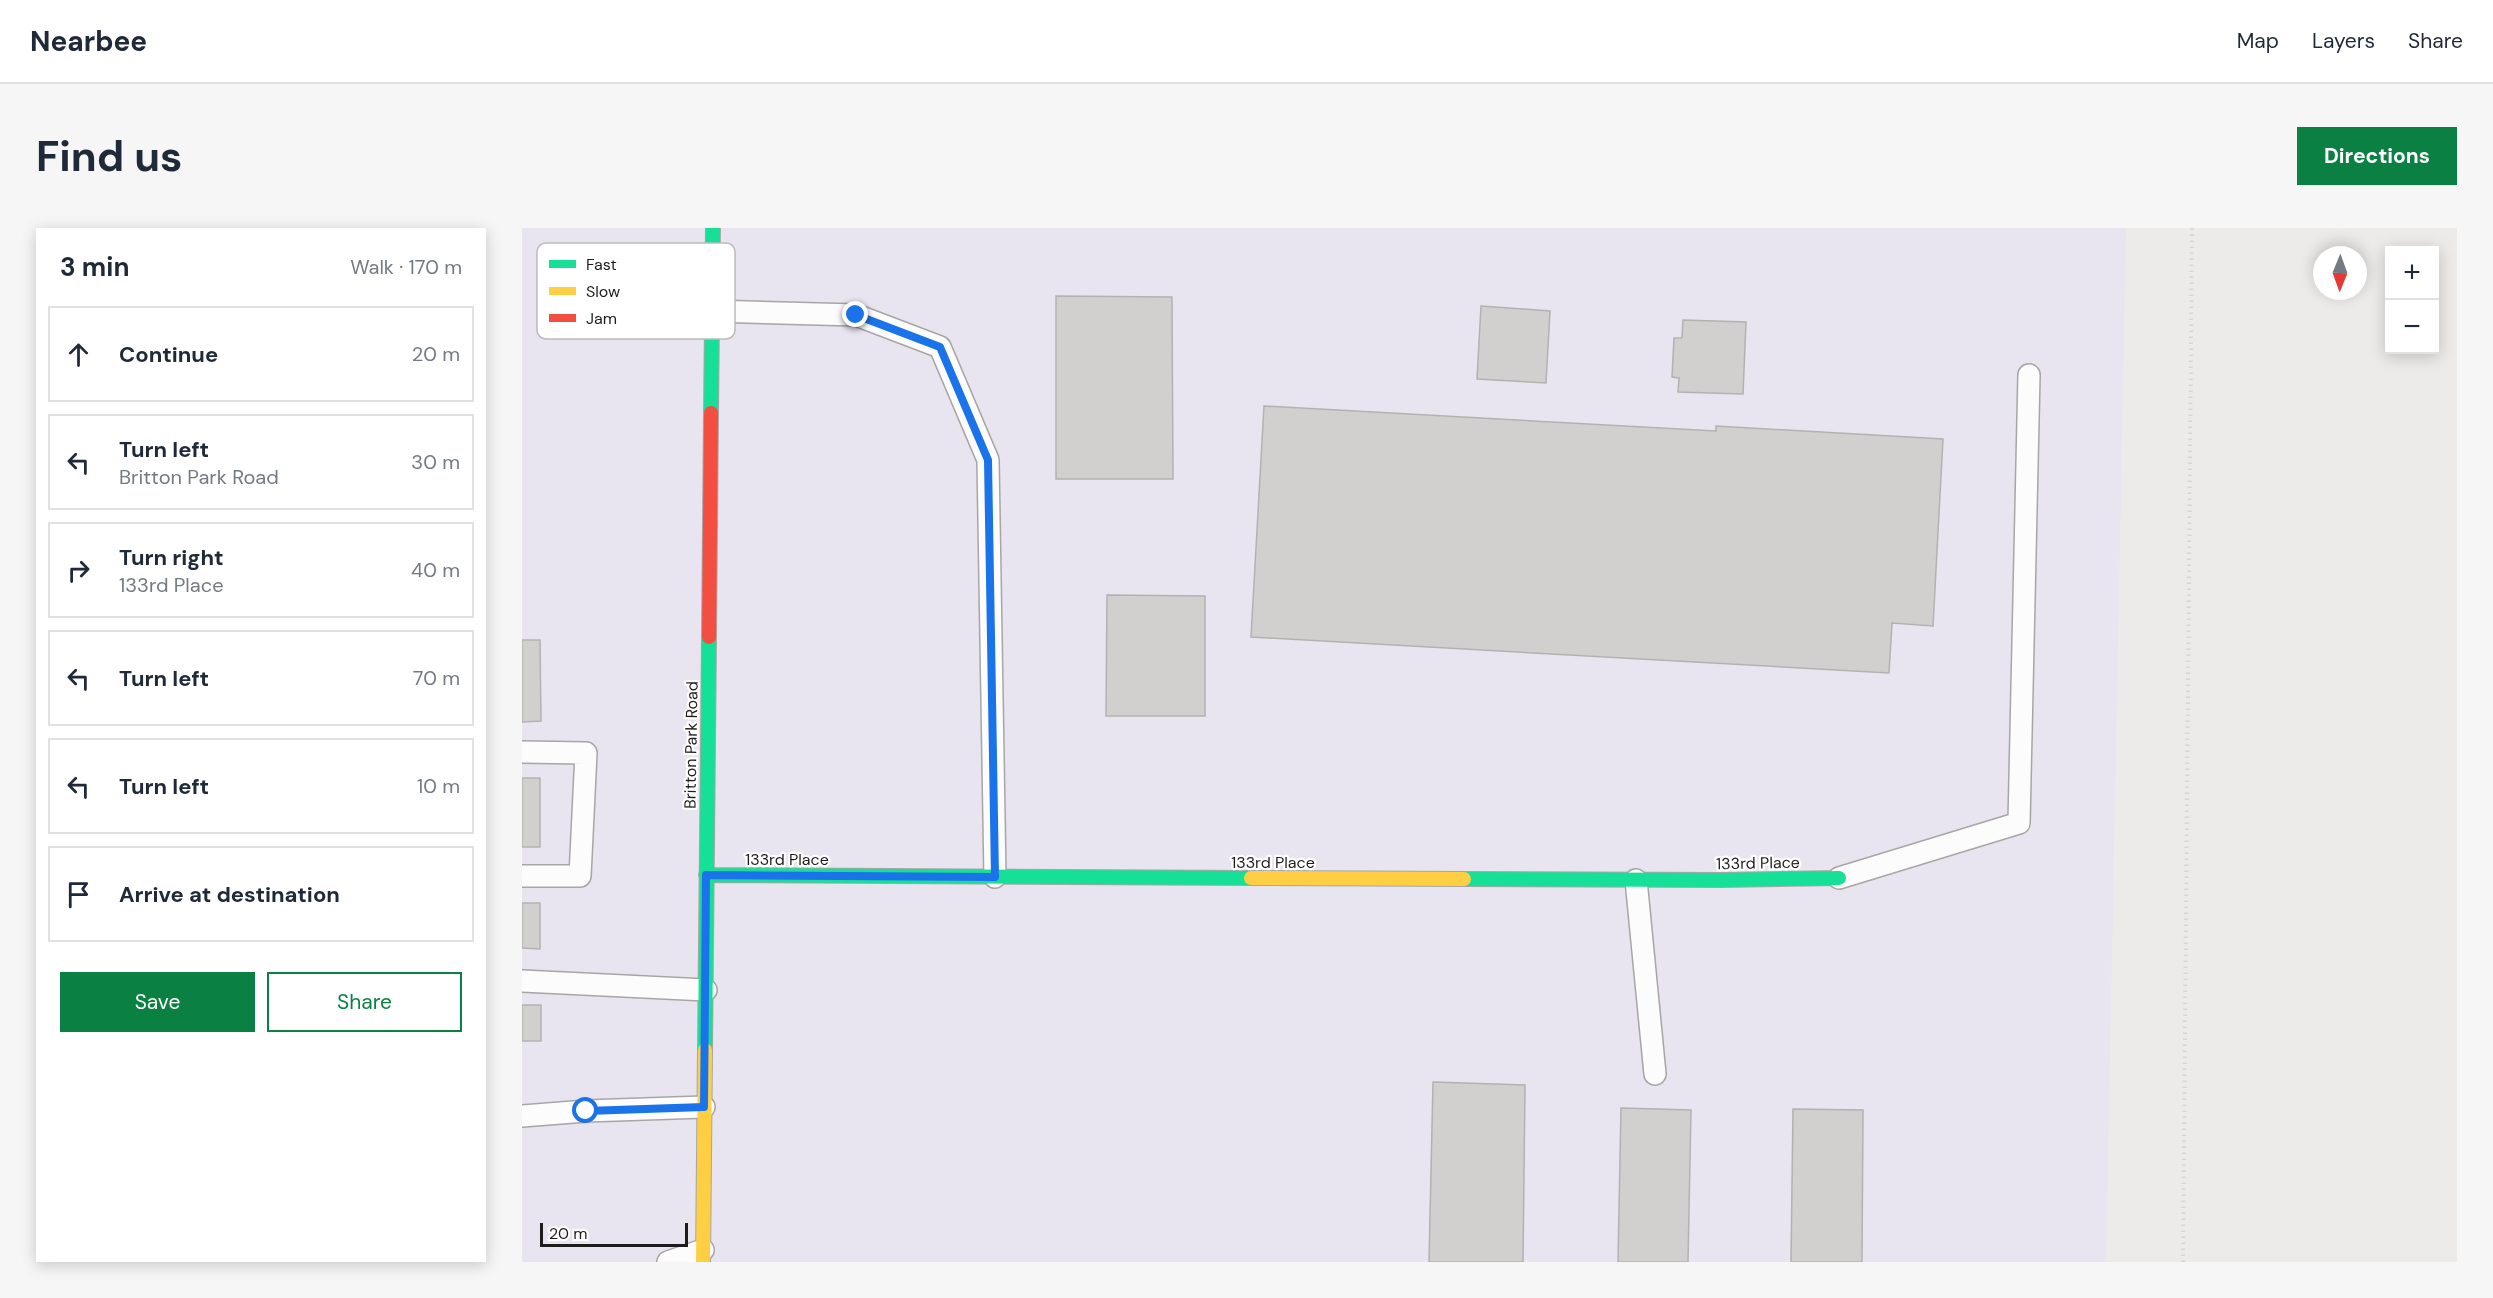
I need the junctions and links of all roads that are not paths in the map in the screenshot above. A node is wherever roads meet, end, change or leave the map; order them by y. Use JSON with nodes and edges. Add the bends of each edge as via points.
{"nodes":[{"id":1,"x":713,"y":228,"type":"edge"},
{"id":2,"x":713,"y":243,"type":"edge"},
{"id":3,"x":735,"y":312,"type":"edge"},
{"id":4,"x":712,"y":339,"type":"edge"},
{"id":5,"x":2029,"y":375,"type":"dead end"},
{"id":6,"x":522,"y":752,"type":"edge"},
{"id":7,"x":706,"y":875,"type":"junction"},
{"id":8,"x":522,"y":876,"type":"edge"},
{"id":9,"x":995,"y":877,"type":"junction"},
{"id":10,"x":1839,"y":878,"type":"joint"},
{"id":11,"x":1636,"y":880,"type":"junction"},
{"id":12,"x":522,"y":981,"type":"edge"},
{"id":13,"x":706,"y":990,"type":"junction"},
{"id":14,"x":1655,"y":1074,"type":"dead end"},
{"id":15,"x":704,"y":1107,"type":"junction"},
{"id":16,"x":522,"y":1116,"type":"edge"},
{"id":17,"x":703,"y":1256,"type":"edge"},
{"id":18,"x":668,"y":1262,"type":"edge"}],
"edges":[{"from":1,"to":2,"type":"street","name":"Britton Park Road"},
{"from":3,"to":9,"type":"lane","via":[[856,315],[940,347],[988,460]]},
{"from":4,"to":7,"type":"street","name":"Britton Park Road"},
{"from":5,"to":10,"type":"lane","via":[[2019,823]]},
{"from":6,"to":8,"type":"lane","via":[[586,753],[580,876]]},
{"from":7,"to":9,"type":"street","name":"133rd Place"},
{"from":7,"to":13,"type":"street","name":"Britton Park Road"},
{"from":9,"to":11,"type":"street","name":"133rd Place"},
{"from":10,"to":11,"type":"street","name":"133rd Place"},
{"from":11,"to":14,"type":"lane"},
{"from":12,"to":13,"type":"lane"},
{"from":13,"to":15,"type":"street","name":"Britton Park Road"},
{"from":15,"to":16,"type":"lane"},
{"from":15,"to":17,"type":"street","name":"Britton Park Road"},
{"from":17,"to":18,"type":"lane"}]}
